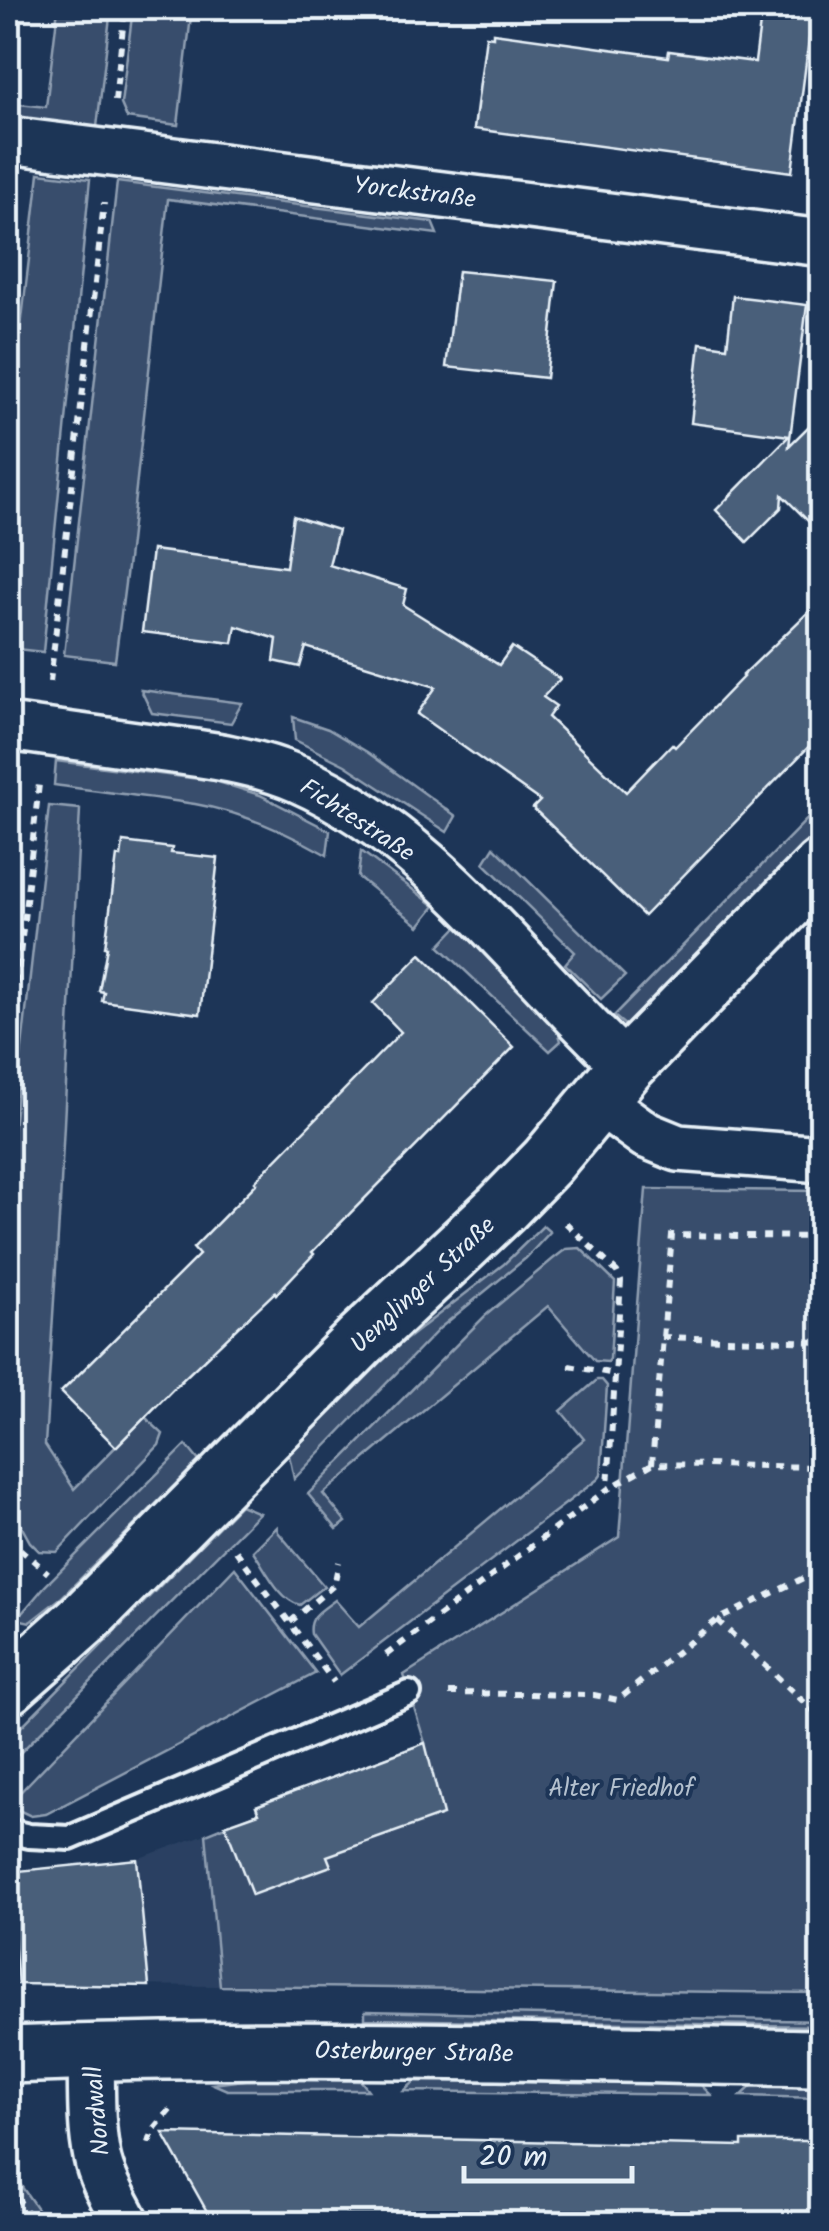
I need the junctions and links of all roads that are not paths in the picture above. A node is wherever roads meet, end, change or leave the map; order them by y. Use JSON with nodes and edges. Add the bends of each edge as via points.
{"nodes":[{"id":1,"x":8,"y":140,"type":"edge"},
{"id":2,"x":822,"y":243,"type":"edge"},
{"id":3,"x":26,"y":730,"type":"edge"},
{"id":4,"x":822,"y":867,"type":"edge"},
{"id":5,"x":612,"y":1083,"type":"junction"},
{"id":6,"x":822,"y":1159,"type":"edge"},
{"id":7,"x":8,"y":1686,"type":"edge"},
{"id":8,"x":408,"y":1693,"type":"road end"},
{"id":9,"x":8,"y":1831,"type":"edge"},
{"id":10,"x":91,"y":2052,"type":"junction"},
{"id":11,"x":8,"y":2055,"type":"edge"},
{"id":12,"x":822,"y":2058,"type":"edge"},
{"id":13,"x":121,"y":2212,"type":"edge"}],
"edges":[{"from":1,"to":2,"type":"street","name":"Yorckstraße"},
{"from":3,"to":5,"type":"street","name":"Fichtestraße","via":[[213,756],[296,778],[330,795],[428,864],[496,930],[576,1017]]},
{"from":4,"to":5,"type":"main road","name":"Uenglinger Straße"},
{"from":5,"to":6,"type":"street","name":"Fichtestraße","via":[[646,1134],[678,1148]]},
{"from":5,"to":7,"type":"main road","name":"Uenglinger Straße","via":[[502,1208],[88,1616]]},
{"from":8,"to":9,"type":"lane","via":[[70,1838]]},
{"from":10,"to":11,"type":"main road","name":"Osterburger Straße"},
{"from":10,"to":12,"type":"main road","name":"Osterburger Straße"},
{"from":10,"to":13,"type":"street","name":"Nordwall","via":[[97,2157]]}]}
